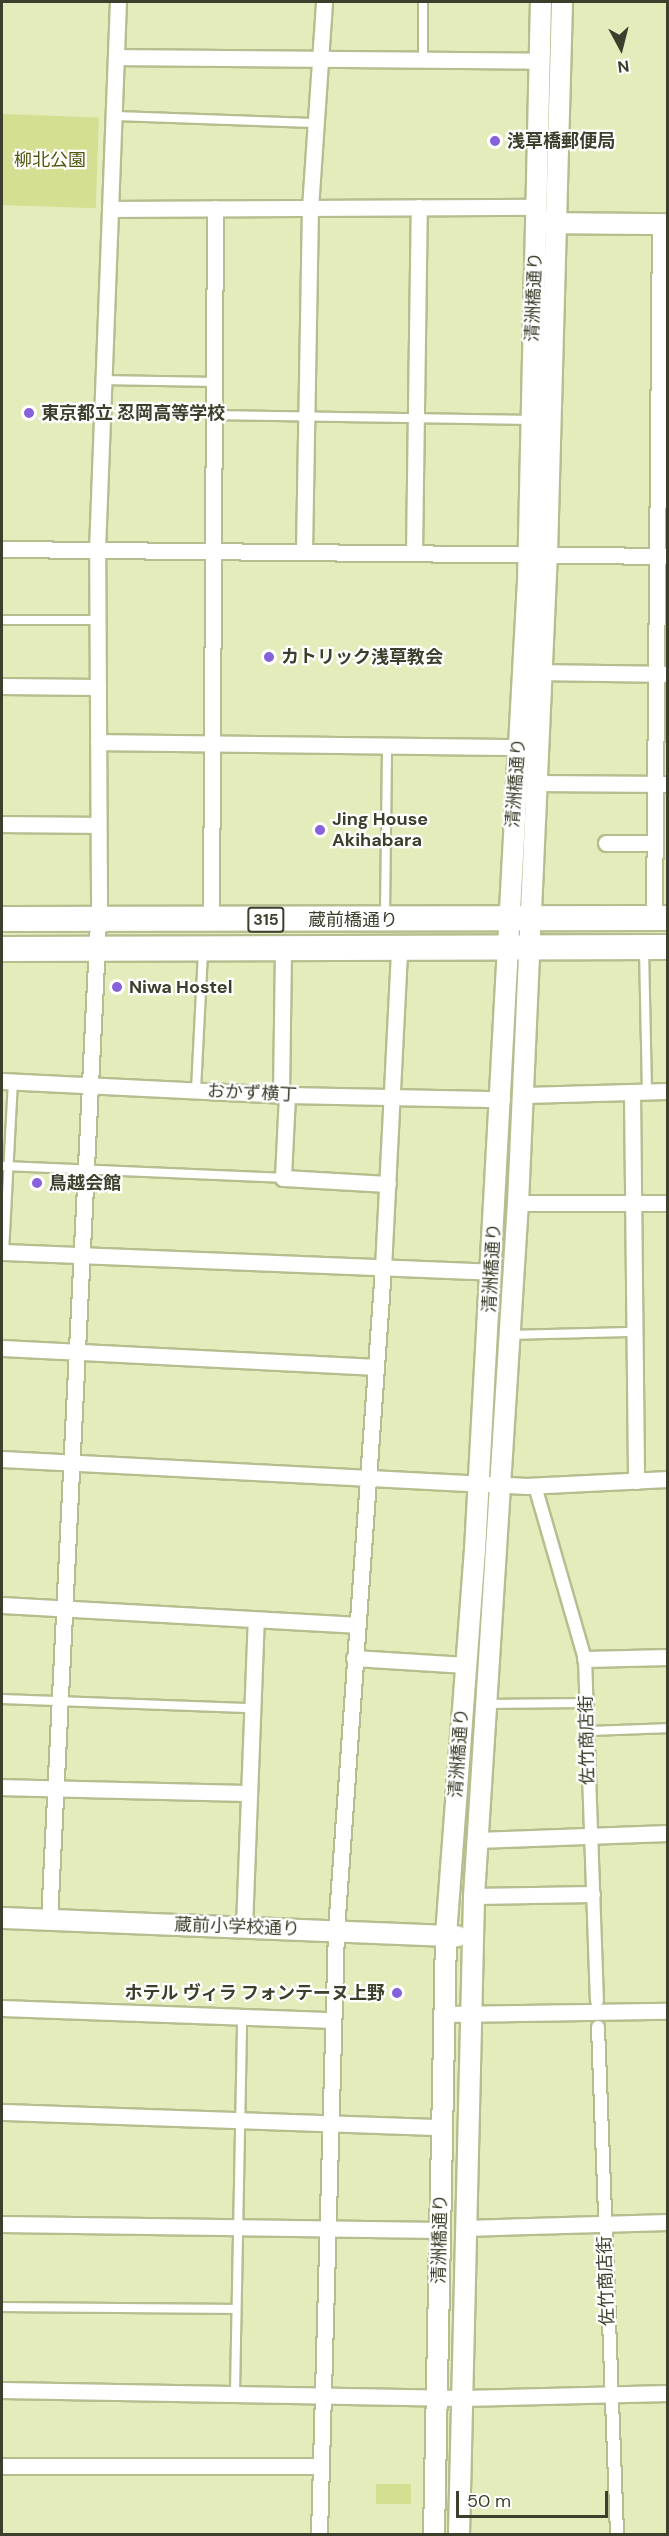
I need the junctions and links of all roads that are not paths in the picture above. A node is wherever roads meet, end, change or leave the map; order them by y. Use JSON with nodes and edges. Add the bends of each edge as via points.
{"nodes":[{"id":1,"x":118,"y":2,"type":"edge"},
{"id":2,"x":324,"y":2,"type":"edge"},
{"id":3,"x":423,"y":2,"type":"edge"},
{"id":4,"x":541,"y":2,"type":"edge"},
{"id":5,"x":562,"y":2,"type":"edge"},
{"id":6,"x":116,"y":57,"type":"junction"},
{"id":7,"x":320,"y":59,"type":"junction"},
{"id":8,"x":423,"y":60,"type":"junction"},
{"id":9,"x":540,"y":61,"type":"junction"},
{"id":10,"x":113,"y":116,"type":"junction"},
{"id":11,"x":316,"y":123,"type":"junction"},
{"id":12,"x":419,"y":207,"type":"junction"},
{"id":13,"x":215,"y":208,"type":"junction"},
{"id":14,"x":310,"y":208,"type":"junction"},
{"id":15,"x":110,"y":209,"type":"junction"},
{"id":16,"x":537,"y":215,"type":"junction"},
{"id":17,"x":557,"y":223,"type":"junction"},
{"id":18,"x":664,"y":224,"type":"edge"},
{"id":19,"x":104,"y":380,"type":"junction"},
{"id":20,"x":214,"y":382,"type":"junction"},
{"id":21,"x":214,"y":415,"type":"junction"},
{"id":22,"x":307,"y":417,"type":"junction"},
{"id":23,"x":416,"y":418,"type":"junction"},
{"id":24,"x":531,"y":420,"type":"junction"},
{"id":25,"x":2,"y":549,"type":"edge"},
{"id":26,"x":97,"y":550,"type":"junction"},
{"id":27,"x":214,"y":551,"type":"junction"},
{"id":28,"x":304,"y":551,"type":"junction"},
{"id":29,"x":414,"y":552,"type":"junction"},
{"id":30,"x":538,"y":553,"type":"junction"},
{"id":31,"x":663,"y":556,"type":"edge"},
{"id":32,"x":2,"y":620,"type":"edge"},
{"id":33,"x":97,"y":620,"type":"junction"},
{"id":34,"x":541,"y":672,"type":"junction"},
{"id":35,"x":662,"y":674,"type":"edge"},
{"id":36,"x":2,"y":686,"type":"edge"},
{"id":37,"x":98,"y":687,"type":"junction"},
{"id":38,"x":98,"y":742,"type":"junction"},
{"id":39,"x":212,"y":743,"type":"junction"},
{"id":40,"x":387,"y":746,"type":"junction"},
{"id":41,"x":519,"y":747,"type":"junction"},
{"id":42,"x":536,"y":783,"type":"junction"},
{"id":43,"x":662,"y":784,"type":"edge"},
{"id":44,"x":2,"y":824,"type":"edge"},
{"id":45,"x":98,"y":825,"type":"junction"},
{"id":46,"x":659,"y":840,"type":"edge"},
{"id":47,"x":606,"y":843,"type":"dead end"},
{"id":48,"x":661,"y":918,"type":"edge"},
{"id":49,"x":2,"y":919,"type":"edge"},
{"id":50,"x":211,"y":920,"type":"junction"},
{"id":51,"x":385,"y":920,"type":"junction"},
{"id":52,"x":518,"y":920,"type":"junction"},
{"id":53,"x":97,"y":921,"type":"junction"},
{"id":54,"x":656,"y":947,"type":"edge"},
{"id":55,"x":2,"y":949,"type":"edge"},
{"id":56,"x":283,"y":949,"type":"junction"},
{"id":57,"x":399,"y":949,"type":"junction"},
{"id":58,"x":95,"y":950,"type":"junction"},
{"id":59,"x":203,"y":950,"type":"junction"},
{"id":60,"x":518,"y":950,"type":"junction"},
{"id":61,"x":7,"y":1081,"type":"edge"},
{"id":62,"x":91,"y":1085,"type":"junction"},
{"id":63,"x":196,"y":1090,"type":"junction"},
{"id":64,"x":668,"y":1091,"type":"edge"},
{"id":65,"x":639,"y":1092,"type":"junction"},
{"id":66,"x":284,"y":1094,"type":"junction"},
{"id":67,"x":523,"y":1095,"type":"junction"},
{"id":68,"x":393,"y":1097,"type":"junction"},
{"id":69,"x":502,"y":1099,"type":"junction"},
{"id":70,"x":5,"y":1166,"type":"edge"},
{"id":71,"x":88,"y":1170,"type":"junction"},
{"id":72,"x":283,"y":1178,"type":"junction"},
{"id":73,"x":388,"y":1184,"type":"junction"},
{"id":74,"x":518,"y":1203,"type":"junction"},
{"id":75,"x":633,"y":1203,"type":"junction"},
{"id":76,"x":668,"y":1203,"type":"edge"},
{"id":77,"x":3,"y":1252,"type":"edge"},
{"id":78,"x":83,"y":1255,"type":"junction"},
{"id":79,"x":383,"y":1268,"type":"junction"},
{"id":80,"x":491,"y":1272,"type":"junction"},
{"id":81,"x":634,"y":1332,"type":"junction"},
{"id":82,"x":511,"y":1335,"type":"junction"},
{"id":83,"x":2,"y":1348,"type":"edge"},
{"id":84,"x":77,"y":1352,"type":"junction"},
{"id":85,"x":375,"y":1367,"type":"junction"},
{"id":86,"x":2,"y":1460,"type":"edge"},
{"id":87,"x":69,"y":1463,"type":"junction"},
{"id":88,"x":367,"y":1478,"type":"junction"},
{"id":89,"x":668,"y":1479,"type":"edge"},
{"id":90,"x":636,"y":1481,"type":"junction"},
{"id":91,"x":478,"y":1484,"type":"junction"},
{"id":92,"x":502,"y":1485,"type":"junction"},
{"id":93,"x":535,"y":1485,"type":"junction"},
{"id":94,"x":2,"y":1605,"type":"edge"},
{"id":95,"x":63,"y":1608,"type":"junction"},
{"id":96,"x":256,"y":1620,"type":"junction"},
{"id":97,"x":356,"y":1625,"type":"junction"},
{"id":98,"x":668,"y":1657,"type":"edge"},
{"id":99,"x":354,"y":1658,"type":"junction"},
{"id":100,"x":585,"y":1659,"type":"junction"},
{"id":101,"x":466,"y":1665,"type":"junction"},
{"id":102,"x":2,"y":1699,"type":"edge"},
{"id":103,"x":59,"y":1701,"type":"junction"},
{"id":104,"x":586,"y":1703,"type":"junction"},
{"id":105,"x":486,"y":1704,"type":"junction"},
{"id":106,"x":253,"y":1708,"type":"junction"},
{"id":107,"x":668,"y":1728,"type":"edge"},
{"id":108,"x":587,"y":1731,"type":"junction"},
{"id":109,"x":2,"y":1787,"type":"edge"},
{"id":110,"x":55,"y":1789,"type":"junction"},
{"id":111,"x":249,"y":1793,"type":"junction"},
{"id":112,"x":668,"y":1833,"type":"edge"},
{"id":113,"x":589,"y":1836,"type":"junction"},
{"id":114,"x":477,"y":1840,"type":"junction"},
{"id":115,"x":592,"y":1894,"type":"junction"},
{"id":116,"x":474,"y":1896,"type":"junction"},
{"id":117,"x":2,"y":1918,"type":"edge"},
{"id":118,"x":49,"y":1920,"type":"junction"},
{"id":119,"x":244,"y":1927,"type":"junction"},
{"id":120,"x":336,"y":1930,"type":"junction"},
{"id":121,"x":446,"y":1935,"type":"junction"},
{"id":122,"x":473,"y":1937,"type":"junction"},
{"id":123,"x":597,"y":2001,"type":"dead end"},
{"id":124,"x":2,"y":2008,"type":"edge"},
{"id":125,"x":668,"y":2011,"type":"edge"},
{"id":126,"x":444,"y":2014,"type":"junction"},
{"id":127,"x":470,"y":2014,"type":"junction"},
{"id":128,"x":242,"y":2017,"type":"junction"},
{"id":129,"x":333,"y":2020,"type":"junction"},
{"id":130,"x":598,"y":2027,"type":"dead end"},
{"id":131,"x":2,"y":2112,"type":"edge"},
{"id":132,"x":240,"y":2119,"type":"junction"},
{"id":133,"x":329,"y":2122,"type":"junction"},
{"id":134,"x":442,"y":2127,"type":"junction"},
{"id":135,"x":668,"y":2222,"type":"edge"},
{"id":136,"x":2,"y":2224,"type":"edge"},
{"id":137,"x":604,"y":2224,"type":"junction"},
{"id":138,"x":238,"y":2227,"type":"junction"},
{"id":139,"x":327,"y":2228,"type":"junction"},
{"id":140,"x":465,"y":2228,"type":"junction"},
{"id":141,"x":440,"y":2230,"type":"junction"},
{"id":142,"x":2,"y":2307,"type":"edge"},
{"id":143,"x":236,"y":2309,"type":"junction"},
{"id":144,"x":2,"y":2390,"type":"edge"},
{"id":145,"x":235,"y":2392,"type":"junction"},
{"id":146,"x":668,"y":2393,"type":"edge"},
{"id":147,"x":322,"y":2394,"type":"junction"},
{"id":148,"x":610,"y":2395,"type":"junction"},
{"id":149,"x":437,"y":2396,"type":"junction"},
{"id":150,"x":462,"y":2398,"type":"junction"},
{"id":151,"x":2,"y":2466,"type":"edge"},
{"id":152,"x":321,"y":2466,"type":"junction"},
{"id":153,"x":319,"y":2535,"type":"edge"},
{"id":154,"x":434,"y":2535,"type":"edge"},
{"id":155,"x":459,"y":2535,"type":"edge"},
{"id":156,"x":617,"y":2535,"type":"edge"}],
"edges":[{"from":1,"to":6,"type":"street"},
{"from":2,"to":7,"type":"street"},
{"from":3,"to":8,"type":"lane"},
{"from":4,"to":9,"type":"street","name":"清洲橋通り"},
{"from":5,"to":17,"type":"street","name":"清洲橋通り"},
{"from":6,"to":7,"type":"street"},
{"from":6,"to":10,"type":"street"},
{"from":7,"to":8,"type":"street"},
{"from":7,"to":11,"type":"street"},
{"from":8,"to":9,"type":"street"},
{"from":9,"to":16,"type":"street","name":"清洲橋通り"},
{"from":10,"to":11,"type":"lane"},
{"from":10,"to":15,"type":"street"},
{"from":11,"to":14,"type":"street"},
{"from":12,"to":14,"type":"street"},
{"from":12,"to":16,"type":"street"},
{"from":12,"to":23,"type":"street"},
{"from":13,"to":14,"type":"street"},
{"from":13,"to":15,"type":"street"},
{"from":13,"to":20,"type":"street"},
{"from":14,"to":22,"type":"street"},
{"from":15,"to":19,"type":"street"},
{"from":16,"to":17,"type":"street"},
{"from":16,"to":24,"type":"street","name":"清洲橋通り"},
{"from":17,"to":18,"type":"street"},
{"from":17,"to":30,"type":"street","name":"清洲橋通り"},
{"from":18,"to":31,"type":"street"},
{"from":19,"to":20,"type":"lane"},
{"from":19,"to":26,"type":"street"},
{"from":20,"to":21,"type":"street"},
{"from":21,"to":22,"type":"lane"},
{"from":21,"to":27,"type":"street"},
{"from":22,"to":23,"type":"lane"},
{"from":22,"to":28,"type":"street"},
{"from":23,"to":24,"type":"lane"},
{"from":23,"to":29,"type":"street"},
{"from":24,"to":30,"type":"street","name":"清洲橋通り"},
{"from":25,"to":26,"type":"street"},
{"from":26,"to":27,"type":"street"},
{"from":26,"to":33,"type":"street"},
{"from":27,"to":28,"type":"street"},
{"from":27,"to":39,"type":"street"},
{"from":28,"to":29,"type":"street"},
{"from":29,"to":30,"type":"street"},
{"from":30,"to":31,"type":"street"},
{"from":30,"to":34,"type":"street","name":"清洲橋通り"},
{"from":30,"to":41,"type":"street","name":"清洲橋通り"},
{"from":31,"to":35,"type":"street"},
{"from":32,"to":33,"type":"lane"},
{"from":33,"to":37,"type":"street"},
{"from":34,"to":35,"type":"street"},
{"from":34,"to":42,"type":"street","name":"清洲橋通り"},
{"from":35,"to":43,"type":"street"},
{"from":36,"to":37,"type":"street"},
{"from":37,"to":38,"type":"street"},
{"from":38,"to":39,"type":"street"},
{"from":38,"to":45,"type":"street"},
{"from":39,"to":40,"type":"street"},
{"from":39,"to":50,"type":"street"},
{"from":40,"to":41,"type":"street"},
{"from":40,"to":51,"type":"lane"},
{"from":41,"to":52,"type":"street","name":"清洲橋通り"},
{"from":42,"to":43,"type":"street"},
{"from":42,"to":52,"type":"street","name":"清洲橋通り"},
{"from":43,"to":46,"type":"street"},
{"from":44,"to":45,"type":"street"},
{"from":45,"to":53,"type":"street"},
{"from":46,"to":47,"type":"street"},
{"from":46,"to":48,"type":"street"},
{"from":48,"to":52,"type":"main road","name":"蔵前橋通り","number":"315"},
{"from":49,"to":53,"type":"main road","name":"蔵前橋通り","number":"315"},
{"from":50,"to":51,"type":"main road","name":"蔵前橋通り","number":"315"},
{"from":50,"to":53,"type":"main road","name":"蔵前橋通り","number":"315"},
{"from":51,"to":52,"type":"main road","name":"蔵前橋通り","number":"315"},
{"from":52,"to":60,"type":"street","name":"清洲橋通り"},
{"from":53,"to":58,"type":"street"},
{"from":54,"to":60,"type":"main road","name":"蔵前橋通り","number":"315"},
{"from":54,"to":65,"type":"lane"},
{"from":55,"to":58,"type":"main road","name":"蔵前橋通り","number":"315"},
{"from":56,"to":57,"type":"main road","name":"蔵前橋通り","number":"315"},
{"from":56,"to":59,"type":"main road","name":"蔵前橋通り","number":"315"},
{"from":56,"to":66,"type":"street"},
{"from":57,"to":60,"type":"main road","name":"蔵前橋通り","number":"315"},
{"from":57,"to":68,"type":"street"},
{"from":58,"to":59,"type":"main road","name":"蔵前橋通り","number":"315"},
{"from":58,"to":62,"type":"street"},
{"from":59,"to":63,"type":"lane"},
{"from":60,"to":67,"type":"street","name":"清洲橋通り"},
{"from":60,"to":69,"type":"street","name":"清洲橋通り"},
{"from":61,"to":62,"type":"street","name":"おかず横丁"},
{"from":61,"to":70,"type":"lane"},
{"from":62,"to":63,"type":"street","name":"おかず横丁"},
{"from":62,"to":71,"type":"street"},
{"from":63,"to":66,"type":"street","name":"おかず横丁"},
{"from":64,"to":65,"type":"street"},
{"from":65,"to":67,"type":"street"},
{"from":65,"to":75,"type":"street"},
{"from":66,"to":68,"type":"street","name":"おかず横丁"},
{"from":66,"to":72,"type":"street"},
{"from":67,"to":74,"type":"street","name":"清洲橋通り"},
{"from":68,"to":69,"type":"street","name":"おかず横丁"},
{"from":68,"to":73,"type":"street"},
{"from":69,"to":80,"type":"street","name":"清洲橋通り"},
{"from":70,"to":71,"type":"lane"},
{"from":70,"to":77,"type":"lane"},
{"from":71,"to":72,"type":"lane"},
{"from":71,"to":78,"type":"street"},
{"from":72,"to":73,"type":"street"},
{"from":73,"to":79,"type":"street"},
{"from":74,"to":75,"type":"street"},
{"from":74,"to":82,"type":"street","name":"清洲橋通り"},
{"from":75,"to":76,"type":"street"},
{"from":75,"to":81,"type":"street"},
{"from":77,"to":78,"type":"street"},
{"from":78,"to":79,"type":"street"},
{"from":78,"to":84,"type":"street"},
{"from":79,"to":80,"type":"street"},
{"from":79,"to":85,"type":"street"},
{"from":80,"to":91,"type":"street","name":"清洲橋通り"},
{"from":81,"to":82,"type":"lane"},
{"from":81,"to":90,"type":"street"},
{"from":82,"to":92,"type":"street","name":"清洲橋通り"},
{"from":83,"to":84,"type":"street"},
{"from":84,"to":85,"type":"street"},
{"from":84,"to":87,"type":"street"},
{"from":85,"to":88,"type":"street"},
{"from":86,"to":87,"type":"street"},
{"from":87,"to":88,"type":"street"},
{"from":87,"to":95,"type":"street"},
{"from":88,"to":91,"type":"street"},
{"from":88,"to":97,"type":"street"},
{"from":89,"to":90,"type":"street"},
{"from":90,"to":93,"type":"street"},
{"from":91,"to":92,"type":"street"},
{"from":91,"to":101,"type":"street","name":"清洲橋通り"},
{"from":92,"to":93,"type":"street"},
{"from":92,"to":105,"type":"street","name":"清洲橋通り"},
{"from":93,"to":100,"type":"street","name":"佐竹商店街"},
{"from":94,"to":95,"type":"street"},
{"from":95,"to":96,"type":"street"},
{"from":95,"to":103,"type":"street"},
{"from":96,"to":97,"type":"street"},
{"from":96,"to":106,"type":"street"},
{"from":97,"to":99,"type":"street"},
{"from":98,"to":100,"type":"street"},
{"from":99,"to":101,"type":"street"},
{"from":99,"to":120,"type":"street"},
{"from":100,"to":104,"type":"street","name":"佐竹商店街"},
{"from":101,"to":121,"type":"street","name":"清洲橋通り"},
{"from":102,"to":103,"type":"lane"},
{"from":103,"to":106,"type":"lane"},
{"from":103,"to":110,"type":"street"},
{"from":104,"to":105,"type":"lane"},
{"from":104,"to":108,"type":"street","name":"佐竹商店街"},
{"from":105,"to":114,"type":"street","name":"清洲橋通り"},
{"from":106,"to":111,"type":"street"},
{"from":107,"to":108,"type":"lane"},
{"from":108,"to":113,"type":"street","name":"佐竹商店街"},
{"from":109,"to":110,"type":"street"},
{"from":110,"to":111,"type":"street"},
{"from":110,"to":118,"type":"street"},
{"from":111,"to":119,"type":"street"},
{"from":112,"to":113,"type":"street"},
{"from":113,"to":114,"type":"street"},
{"from":113,"to":115,"type":"street","name":"佐竹商店街"},
{"from":114,"to":116,"type":"street","name":"清洲橋通り"},
{"from":115,"to":116,"type":"street"},
{"from":115,"to":123,"type":"street","name":"佐竹商店街"},
{"from":116,"to":122,"type":"street","name":"清洲橋通り"},
{"from":117,"to":118,"type":"street","name":"蔵前小学校通り"},
{"from":118,"to":119,"type":"street","name":"蔵前小学校通り"},
{"from":119,"to":120,"type":"street","name":"蔵前小学校通り"},
{"from":120,"to":121,"type":"street","name":"蔵前小学校通り"},
{"from":120,"to":129,"type":"street"},
{"from":121,"to":122,"type":"street","name":"蔵前小学校通り"},
{"from":121,"to":126,"type":"street","name":"清洲橋通り"},
{"from":122,"to":127,"type":"street","name":"清洲橋通り"},
{"from":124,"to":128,"type":"street"},
{"from":125,"to":127,"type":"street"},
{"from":126,"to":127,"type":"street"},
{"from":126,"to":134,"type":"street","name":"清洲橋通り"},
{"from":127,"to":140,"type":"street","name":"清洲橋通り"},
{"from":128,"to":129,"type":"street"},
{"from":128,"to":132,"type":"lane"},
{"from":129,"to":133,"type":"street"},
{"from":130,"to":137,"type":"street","name":"佐竹商店街"},
{"from":131,"to":132,"type":"street"},
{"from":132,"to":133,"type":"street"},
{"from":132,"to":138,"type":"lane"},
{"from":133,"to":134,"type":"street"},
{"from":133,"to":139,"type":"street"},
{"from":134,"to":141,"type":"street","name":"清洲橋通り"},
{"from":135,"to":137,"type":"street"},
{"from":136,"to":138,"type":"street"},
{"from":137,"to":140,"type":"street"},
{"from":137,"to":148,"type":"street","name":"佐竹商店街"},
{"from":138,"to":139,"type":"street"},
{"from":138,"to":143,"type":"lane"},
{"from":139,"to":141,"type":"street"},
{"from":139,"to":147,"type":"street"},
{"from":140,"to":150,"type":"street","name":"清洲橋通り"},
{"from":141,"to":149,"type":"street","name":"清洲橋通り"},
{"from":142,"to":143,"type":"lane"},
{"from":143,"to":145,"type":"lane"},
{"from":144,"to":145,"type":"street"},
{"from":145,"to":147,"type":"street"},
{"from":146,"to":148,"type":"street"},
{"from":147,"to":149,"type":"street"},
{"from":147,"to":152,"type":"street"},
{"from":148,"to":150,"type":"street"},
{"from":148,"to":156,"type":"street","name":"佐竹商店街"},
{"from":149,"to":150,"type":"street"},
{"from":149,"to":154,"type":"street","name":"清洲橋通り"},
{"from":150,"to":155,"type":"street","name":"清洲橋通り"},
{"from":151,"to":152,"type":"street"},
{"from":152,"to":153,"type":"street"}]}
